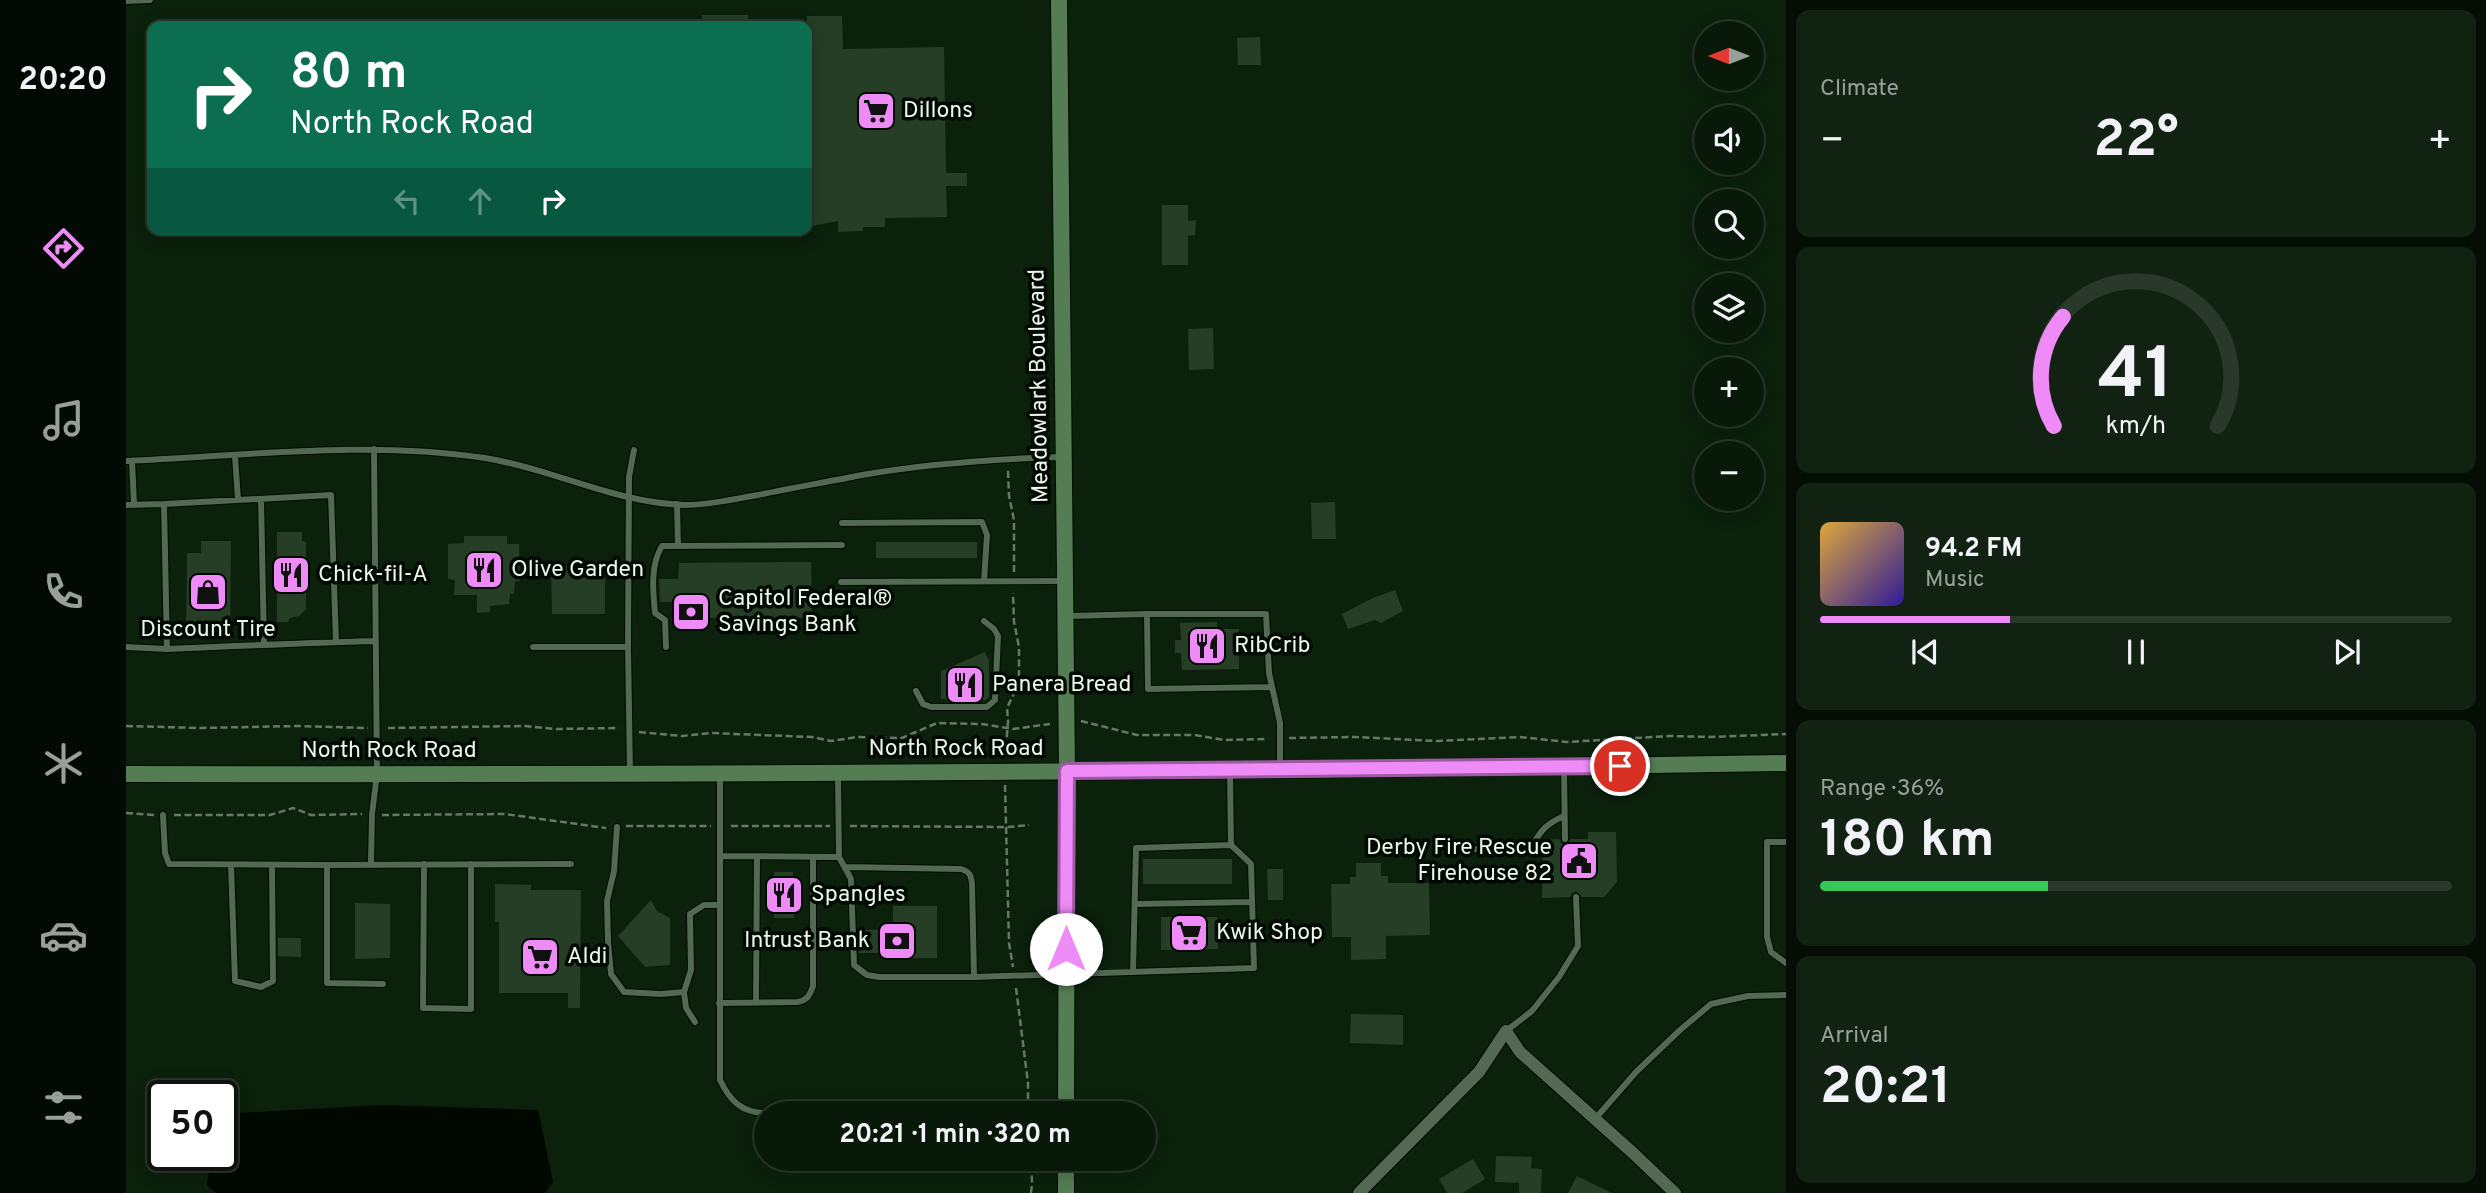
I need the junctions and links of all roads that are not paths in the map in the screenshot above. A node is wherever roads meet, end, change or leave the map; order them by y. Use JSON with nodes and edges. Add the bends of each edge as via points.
{"nodes":[{"id":1,"x":150,"y":0,"type":"edge"},
{"id":2,"x":1059,"y":0,"type":"edge"},
{"id":3,"x":126,"y":1,"type":"edge"},
{"id":4,"x":374,"y":449,"type":"junction"},
{"id":5,"x":634,"y":450,"type":"dead end"},
{"id":6,"x":235,"y":456,"type":"junction"},
{"id":7,"x":1063,"y":457,"type":"junction"},
{"id":8,"x":129,"y":461,"type":"edge"},
{"id":9,"x":261,"y":499,"type":"junction"},
{"id":10,"x":631,"y":499,"type":"junction"},
{"id":11,"x":238,"y":500,"type":"junction"},
{"id":12,"x":164,"y":504,"type":"junction"},
{"id":13,"x":677,"y":504,"type":"junction"},
{"id":14,"x":130,"y":505,"type":"edge"},
{"id":15,"x":842,"y":523,"type":"dead end"},
{"id":16,"x":842,"y":545,"type":"dead end"},
{"id":17,"x":678,"y":546,"type":"junction"},
{"id":18,"x":984,"y":581,"type":"junction"},
{"id":19,"x":1065,"y":581,"type":"junction"},
{"id":20,"x":841,"y":582,"type":"dead end"},
{"id":21,"x":1147,"y":614,"type":"junction"},
{"id":22,"x":1065,"y":616,"type":"junction"},
{"id":23,"x":984,"y":621,"type":"dead end"},
{"id":24,"x":376,"y":641,"type":"junction"},
{"id":25,"x":336,"y":642,"type":"junction"},
{"id":26,"x":264,"y":645,"type":"junction"},
{"id":27,"x":126,"y":647,"type":"edge"},
{"id":28,"x":533,"y":647,"type":"dead end"},
{"id":29,"x":628,"y":647,"type":"junction"},
{"id":30,"x":666,"y":647,"type":"dead end"},
{"id":31,"x":167,"y":649,"type":"junction"},
{"id":32,"x":1272,"y":687,"type":"junction"},
{"id":33,"x":916,"y":691,"type":"dead end"},
{"id":34,"x":1786,"y":763,"type":"edge"},
{"id":35,"x":1564,"y":767,"type":"junction"},
{"id":36,"x":1280,"y":770,"type":"junction"},
{"id":37,"x":1067,"y":771,"type":"junction"},
{"id":38,"x":1230,"y":771,"type":"junction"},
{"id":39,"x":838,"y":773,"type":"junction"},
{"id":40,"x":126,"y":774,"type":"edge"},
{"id":41,"x":377,"y":774,"type":"junction"},
{"id":42,"x":631,"y":774,"type":"junction"},
{"id":43,"x":720,"y":774,"type":"junction"},
{"id":44,"x":163,"y":815,"type":"road end"},
{"id":45,"x":1564,"y":816,"type":"junction"},
{"id":46,"x":617,"y":827,"type":"road end"},
{"id":47,"x":1565,"y":839,"type":"dead end"},
{"id":48,"x":1786,"y":842,"type":"edge"},
{"id":49,"x":1231,"y":845,"type":"junction"},
{"id":50,"x":1452,"y":850,"type":"dead end"},
{"id":51,"x":720,"y":856,"type":"junction"},
{"id":52,"x":757,"y":857,"type":"junction"},
{"id":53,"x":813,"y":857,"type":"junction"},
{"id":54,"x":839,"y":857,"type":"junction"},
{"id":55,"x":231,"y":864,"type":"junction"},
{"id":56,"x":371,"y":864,"type":"junction"},
{"id":57,"x":424,"y":864,"type":"junction"},
{"id":58,"x":471,"y":864,"type":"junction"},
{"id":59,"x":571,"y":864,"type":"dead end"},
{"id":60,"x":272,"y":865,"type":"junction"},
{"id":61,"x":327,"y":865,"type":"junction"},
{"id":62,"x":846,"y":867,"type":"junction"},
{"id":63,"x":1576,"y":897,"type":"dead end"},
{"id":64,"x":1252,"y":902,"type":"junction"},
{"id":65,"x":1135,"y":904,"type":"junction"},
{"id":66,"x":719,"y":905,"type":"junction"},
{"id":67,"x":1786,"y":963,"type":"edge"},
{"id":68,"x":1133,"y":972,"type":"junction"},
{"id":69,"x":1066,"y":974,"type":"junction"},
{"id":70,"x":974,"y":977,"type":"junction"},
{"id":71,"x":383,"y":984,"type":"dead end"},
{"id":72,"x":684,"y":992,"type":"junction"},
{"id":73,"x":1786,"y":995,"type":"edge"},
{"id":74,"x":719,"y":1003,"type":"junction"},
{"id":75,"x":756,"y":1003,"type":"junction"},
{"id":76,"x":695,"y":1022,"type":"dead end"},
{"id":77,"x":1506,"y":1031,"type":"junction"},
{"id":78,"x":1066,"y":1101,"type":"edge"},
{"id":79,"x":754,"y":1110,"type":"edge"},
{"id":80,"x":1595,"y":1119,"type":"junction"},
{"id":81,"x":1066,"y":1171,"type":"edge"},
{"id":82,"x":1066,"y":1193,"type":"edge"},
{"id":83,"x":1359,"y":1193,"type":"edge"},
{"id":84,"x":1675,"y":1193,"type":"edge"}],
"edges":[{"from":1,"to":3,"type":"lane"},
{"from":2,"to":7,"type":"main road","name":"Meadowlark Boulevard"},
{"from":4,"to":6,"type":"lane"},
{"from":4,"to":10,"type":"lane","via":[[526,466]]},
{"from":4,"to":24,"type":"lane"},
{"from":5,"to":10,"type":"lane"},
{"from":6,"to":8,"type":"lane"},
{"from":6,"to":11,"type":"lane"},
{"from":7,"to":13,"type":"lane","via":[[952,461],[722,501]]},
{"from":7,"to":19,"type":"main road","name":"Meadowlark Boulevard"},
{"from":8,"to":14,"type":"lane"},
{"from":9,"to":11,"type":"lane"},
{"from":9,"to":25,"type":"lane","via":[[331,495]]},
{"from":9,"to":26,"type":"lane"},
{"from":10,"to":13,"type":"lane"},
{"from":10,"to":29,"type":"lane"},
{"from":11,"to":12,"type":"lane"},
{"from":12,"to":14,"type":"lane"},
{"from":12,"to":31,"type":"lane"},
{"from":13,"to":17,"type":"lane"},
{"from":15,"to":18,"type":"lane","via":[[982,522],[987,535]]},
{"from":16,"to":17,"type":"lane"},
{"from":17,"to":30,"type":"lane","via":[[662,547],[654,568],[655,613],[665,621]]},
{"from":18,"to":19,"type":"lane"},
{"from":18,"to":20,"type":"lane"},
{"from":19,"to":22,"type":"main road","name":"Meadowlark Boulevard"},
{"from":21,"to":22,"type":"lane"},
{"from":21,"to":32,"type":"lane","via":[[1266,614]]},
{"from":21,"to":32,"type":"lane","via":[[1148,690]]},
{"from":22,"to":37,"type":"main road","name":"Meadowlark Boulevard"},
{"from":23,"to":33,"type":"lane","via":[[998,636],[995,700],[987,707],[931,707],[923,704]]},
{"from":24,"to":25,"type":"lane"},
{"from":24,"to":41,"type":"lane"},
{"from":25,"to":26,"type":"lane"},
{"from":26,"to":31,"type":"lane"},
{"from":27,"to":31,"type":"lane"},
{"from":28,"to":29,"type":"lane"},
{"from":29,"to":42,"type":"lane"},
{"from":32,"to":36,"type":"lane","via":[[1280,723]]},
{"from":34,"to":35,"type":"main road","name":"North Rock Road"},
{"from":35,"to":36,"type":"main road","name":"North Rock Road"},
{"from":35,"to":45,"type":"lane"},
{"from":36,"to":38,"type":"main road","name":"North Rock Road"},
{"from":37,"to":38,"type":"main road","name":"North Rock Road"},
{"from":37,"to":39,"type":"main road","name":"North Rock Road"},
{"from":37,"to":69,"type":"main road","name":"Meadowlark Boulevard"},
{"from":38,"to":49,"type":"lane"},
{"from":39,"to":43,"type":"main road","name":"North Rock Road"},
{"from":39,"to":54,"type":"lane"},
{"from":40,"to":41,"type":"main road","name":"North Rock Road"},
{"from":41,"to":42,"type":"main road","name":"North Rock Road"},
{"from":41,"to":56,"type":"lane"},
{"from":42,"to":43,"type":"main road","name":"North Rock Road"},
{"from":43,"to":51,"type":"lane"},
{"from":44,"to":55,"type":"lane","via":[[164,853],[169,864]]},
{"from":45,"to":47,"type":"lane"},
{"from":45,"to":50,"type":"lane","via":[[1550,821],[1532,847]]},
{"from":46,"to":72,"type":"lane","via":[[607,901],[611,974],[624,992]]},
{"from":48,"to":67,"type":"lane","via":[[1767,842],[1767,937],[1771,952]]},
{"from":49,"to":64,"type":"lane","via":[[1251,864]]},
{"from":49,"to":65,"type":"lane","via":[[1136,848]]},
{"from":51,"to":52,"type":"lane"},
{"from":51,"to":66,"type":"lane"},
{"from":52,"to":53,"type":"lane"},
{"from":52,"to":75,"type":"lane"},
{"from":53,"to":54,"type":"lane"},
{"from":53,"to":75,"type":"lane","via":[[811,994],[801,1002]]},
{"from":54,"to":62,"type":"lane"},
{"from":55,"to":60,"type":"lane"},
{"from":55,"to":60,"type":"lane","via":[[235,981],[261,987],[273,981]]},
{"from":56,"to":57,"type":"lane"},
{"from":56,"to":61,"type":"lane"},
{"from":57,"to":58,"type":"lane"},
{"from":57,"to":58,"type":"lane","via":[[423,1008],[471,1009]]},
{"from":58,"to":59,"type":"lane"},
{"from":60,"to":61,"type":"lane"},
{"from":61,"to":71,"type":"lane","via":[[327,983]]},
{"from":62,"to":70,"type":"lane","via":[[852,893],[852,958],[859,971],[879,977]]},
{"from":62,"to":70,"type":"lane","via":[[968,871]]},
{"from":63,"to":77,"type":"lane","via":[[1578,946],[1532,1011]]},
{"from":64,"to":65,"type":"lane"},
{"from":64,"to":68,"type":"lane","via":[[1254,968]]},
{"from":65,"to":68,"type":"lane"},
{"from":66,"to":72,"type":"lane","via":[[704,905],[690,914],[691,970]]},
{"from":66,"to":74,"type":"lane"},
{"from":68,"to":69,"type":"lane"},
{"from":69,"to":70,"type":"lane"},
{"from":69,"to":78,"type":"main road","name":"Meadowlark Boulevard"},
{"from":72,"to":76,"type":"lane","via":[[686,1008]]},
{"from":73,"to":80,"type":"lane","via":[[1748,996],[1711,1004],[1636,1072]]},
{"from":74,"to":75,"type":"lane"},
{"from":74,"to":79,"type":"lane","via":[[720,1080],[729,1098]]},
{"from":77,"to":80,"type":"street","via":[[1520,1052]]},
{"from":77,"to":83,"type":"street","via":[[1479,1072]]},
{"from":80,"to":84,"type":"street"},
{"from":81,"to":82,"type":"main road"}]}
